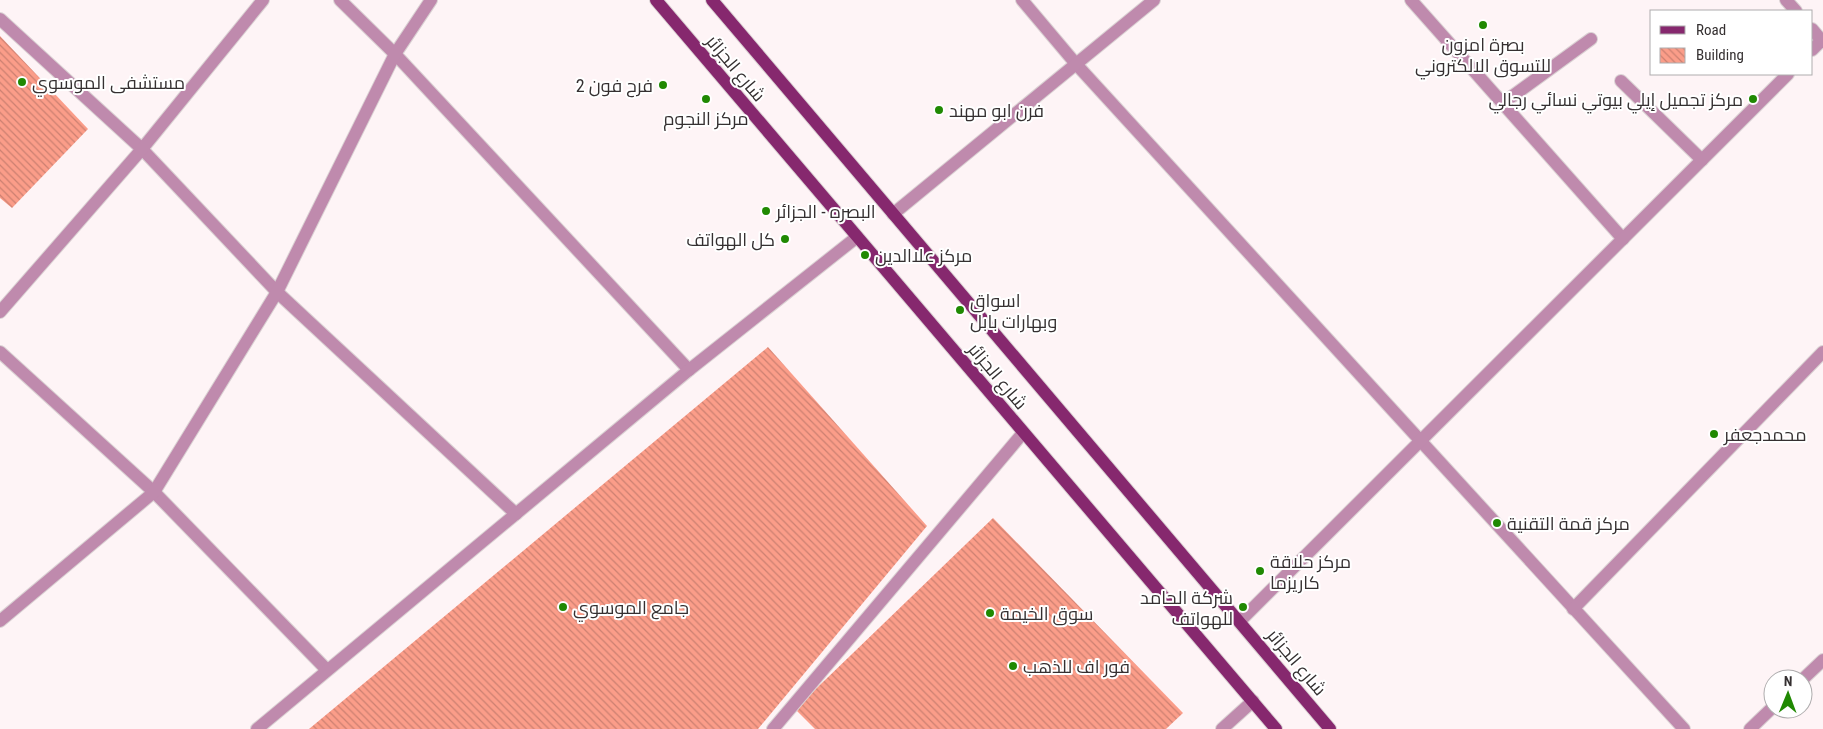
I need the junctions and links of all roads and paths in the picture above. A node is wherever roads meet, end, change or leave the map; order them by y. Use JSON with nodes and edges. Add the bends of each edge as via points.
{"nodes":[{"id":1,"x":263,"y":0,"type":"edge"},
{"id":2,"x":340,"y":0,"type":"edge"},
{"id":3,"x":431,"y":0,"type":"edge"},
{"id":4,"x":656,"y":0,"type":"edge"},
{"id":5,"x":712,"y":0,"type":"edge"},
{"id":6,"x":1022,"y":0,"type":"edge"},
{"id":7,"x":1154,"y":0,"type":"edge"},
{"id":8,"x":1411,"y":0,"type":"edge"},
{"id":9,"x":1786,"y":0,"type":"edge"},
{"id":10,"x":1795,"y":10,"type":"edge"},
{"id":11,"x":0,"y":19,"type":"edge"},
{"id":12,"x":1813,"y":30,"type":"edge"},
{"id":13,"x":1591,"y":39,"type":"dead end"},
{"id":14,"x":1823,"y":40,"type":"edge"},
{"id":15,"x":1813,"y":49,"type":"edge"},
{"id":16,"x":395,"y":54,"type":"junction"},
{"id":17,"x":1076,"y":64,"type":"junction"},
{"id":18,"x":1787,"y":75,"type":"edge"},
{"id":19,"x":1621,"y":81,"type":"dead end"},
{"id":20,"x":1503,"y":103,"type":"junction"},
{"id":21,"x":142,"y":149,"type":"junction"},
{"id":22,"x":1702,"y":160,"type":"junction"},
{"id":23,"x":893,"y":214,"type":"junction"},
{"id":24,"x":858,"y":237,"type":"junction"},
{"id":25,"x":1623,"y":239,"type":"junction"},
{"id":26,"x":277,"y":292,"type":"junction"},
{"id":27,"x":0,"y":312,"type":"edge"},
{"id":28,"x":0,"y":352,"type":"edge"},
{"id":29,"x":1823,"y":352,"type":"edge"},
{"id":30,"x":690,"y":370,"type":"junction"},
{"id":31,"x":1023,"y":433,"type":"junction"},
{"id":32,"x":1420,"y":440,"type":"junction"},
{"id":33,"x":154,"y":492,"type":"junction"},
{"id":34,"x":516,"y":514,"type":"junction"},
{"id":35,"x":1574,"y":609,"type":"junction"},
{"id":36,"x":0,"y":620,"type":"edge"},
{"id":37,"x":1240,"y":621,"type":"junction"},
{"id":38,"x":1823,"y":660,"type":"edge"},
{"id":39,"x":327,"y":670,"type":"junction"},
{"id":40,"x":1813,"y":670,"type":"edge"},
{"id":41,"x":1253,"y":701,"type":"junction"},
{"id":42,"x":1763,"y":717,"type":"edge"},
{"id":43,"x":257,"y":729,"type":"edge"},
{"id":44,"x":773,"y":729,"type":"edge"},
{"id":45,"x":1222,"y":729,"type":"edge"},
{"id":46,"x":1276,"y":729,"type":"edge"},
{"id":47,"x":1330,"y":729,"type":"edge"},
{"id":48,"x":1684,"y":729,"type":"edge"},
{"id":49,"x":1750,"y":729,"type":"edge"}],
"edges":[{"from":1,"to":21,"type":"street"},
{"from":2,"to":16,"type":"street"},
{"from":3,"to":16,"type":"street"},
{"from":4,"to":24,"type":"main road","name":"شارع الجزائر"},
{"from":5,"to":23,"type":"main road","name":"شارع الجزائر"},
{"from":6,"to":17,"type":"street"},
{"from":7,"to":17,"type":"street"},
{"from":8,"to":20,"type":"street"},
{"from":9,"to":10,"type":"street"},
{"from":11,"to":21,"type":"street"},
{"from":12,"to":14,"type":"street"},
{"from":13,"to":20,"type":"street"},
{"from":14,"to":15,"type":"street"},
{"from":16,"to":26,"type":"street"},
{"from":16,"to":30,"type":"street"},
{"from":17,"to":23,"type":"street"},
{"from":17,"to":32,"type":"street"},
{"from":18,"to":22,"type":"street"},
{"from":19,"to":22,"type":"street"},
{"from":20,"to":25,"type":"street"},
{"from":21,"to":26,"type":"street"},
{"from":21,"to":27,"type":"street"},
{"from":22,"to":25,"type":"street"},
{"from":23,"to":37,"type":"main road","name":"شارع الجزائر"},
{"from":24,"to":30,"type":"street"},
{"from":24,"to":31,"type":"main road","name":"شارع الجزائر"},
{"from":25,"to":32,"type":"street"},
{"from":26,"to":33,"type":"street"},
{"from":26,"to":34,"type":"street"},
{"from":28,"to":33,"type":"street"},
{"from":29,"to":35,"type":"street"},
{"from":30,"to":34,"type":"street"},
{"from":31,"to":41,"type":"main road","name":"شارع الجزائر"},
{"from":31,"to":44,"type":"street"},
{"from":32,"to":35,"type":"street"},
{"from":32,"to":37,"type":"street"},
{"from":33,"to":36,"type":"street"},
{"from":33,"to":39,"type":"street"},
{"from":34,"to":39,"type":"street"},
{"from":35,"to":48,"type":"street"},
{"from":37,"to":47,"type":"main road","name":"شارع الجزائر"},
{"from":38,"to":40,"type":"street"},
{"from":39,"to":43,"type":"street"},
{"from":41,"to":45,"type":"street"},
{"from":41,"to":46,"type":"main road","name":"شارع الجزائر"},
{"from":42,"to":49,"type":"street"}]}
